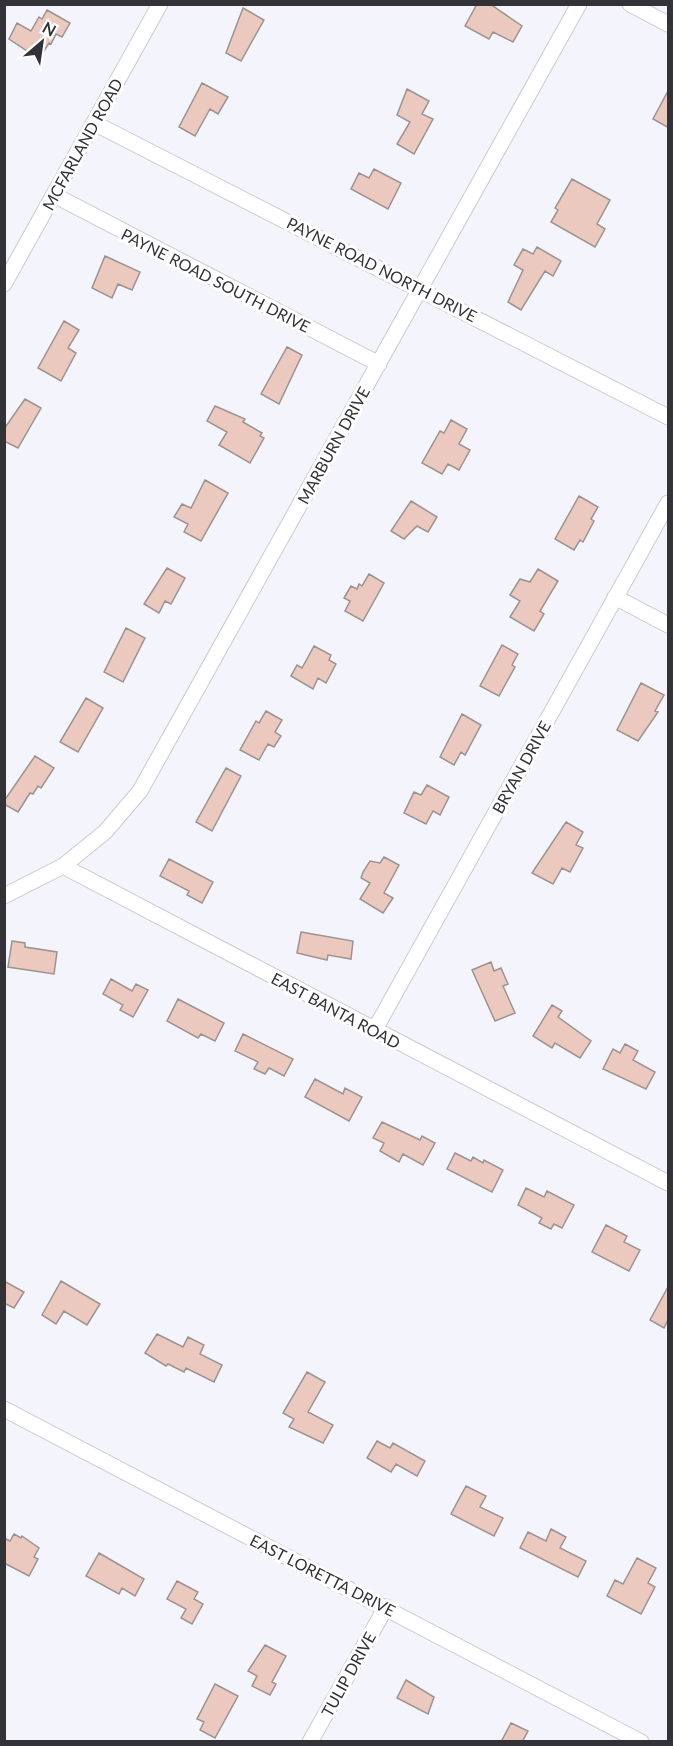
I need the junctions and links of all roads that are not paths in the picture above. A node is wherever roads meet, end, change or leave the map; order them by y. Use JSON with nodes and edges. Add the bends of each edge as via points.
{"nodes":[{"id":1,"x":160,"y":4,"type":"edge"},
{"id":2,"x":579,"y":4,"type":"edge"},
{"id":3,"x":630,"y":4,"type":"edge"},
{"id":4,"x":669,"y":24,"type":"edge"},
{"id":5,"x":94,"y":123,"type":"junction"},
{"id":6,"x":54,"y":195,"type":"junction"},
{"id":7,"x":4,"y":284,"type":"edge"},
{"id":8,"x":420,"y":288,"type":"junction"},
{"id":9,"x":379,"y":364,"type":"junction"},
{"id":10,"x":669,"y":417,"type":"edge"},
{"id":11,"x":669,"y":503,"type":"edge"},
{"id":12,"x":615,"y":597,"type":"junction"},
{"id":13,"x":669,"y":625,"type":"edge"},
{"id":14,"x":63,"y":866,"type":"junction"},
{"id":15,"x":4,"y":896,"type":"edge"},
{"id":16,"x":374,"y":1031,"type":"junction"},
{"id":17,"x":669,"y":1183,"type":"edge"},
{"id":18,"x":4,"y":1409,"type":"edge"},
{"id":19,"x":386,"y":1607,"type":"junction"},
{"id":20,"x":310,"y":1742,"type":"edge"},
{"id":21,"x":641,"y":1742,"type":"edge"}],
"edges":[{"from":1,"to":5,"type":"street","name":"MCFARLAND ROAD"},
{"from":2,"to":8,"type":"street","name":"MARBURN DRIVE"},
{"from":3,"to":4,"type":"street"},
{"from":5,"to":6,"type":"street","name":"MCFARLAND ROAD"},
{"from":5,"to":8,"type":"street","name":"PAYNE ROAD NORTH DRIVE"},
{"from":6,"to":7,"type":"street","name":"MCFARLAND ROAD"},
{"from":6,"to":9,"type":"street","name":"PAYNE ROAD SOUTH DRIVE"},
{"from":8,"to":9,"type":"street","name":"MARBURN DRIVE"},
{"from":8,"to":10,"type":"street","name":"PAYNE ROAD NORTH DRIVE"},
{"from":9,"to":14,"type":"street","name":"MARBURN DRIVE","via":[[140,791],[105,832]]},
{"from":11,"to":12,"type":"street","name":"BRYAN DRIVE"},
{"from":12,"to":13,"type":"street"},
{"from":12,"to":16,"type":"street","name":"BRYAN DRIVE"},
{"from":14,"to":15,"type":"street"},
{"from":14,"to":16,"type":"street","name":"EAST BANTA ROAD"},
{"from":16,"to":17,"type":"street","name":"EAST BANTA ROAD"},
{"from":18,"to":19,"type":"street","name":"EAST LORETTA DRIVE"},
{"from":19,"to":20,"type":"street","name":"TULIP DRIVE"},
{"from":19,"to":21,"type":"street","name":"EAST LORETTA DRIVE"}]}
